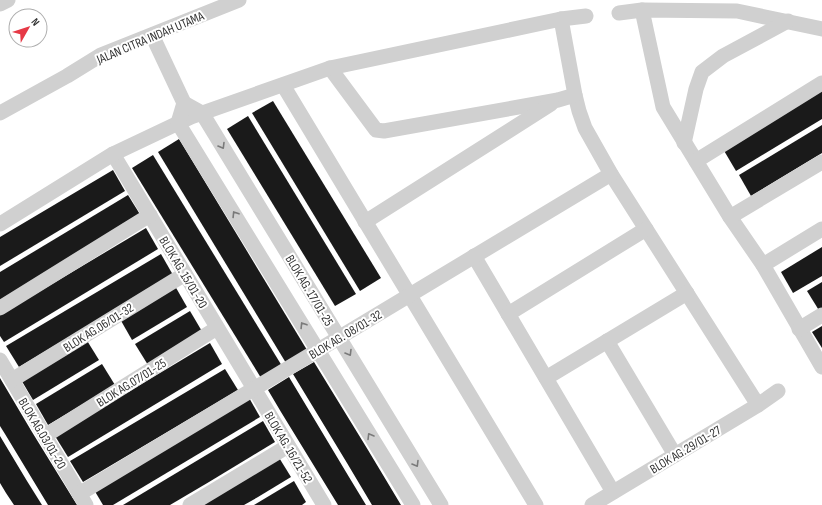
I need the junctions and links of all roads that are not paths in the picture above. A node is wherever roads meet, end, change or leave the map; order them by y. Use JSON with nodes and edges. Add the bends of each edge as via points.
{"nodes":[{"id":1,"x":8,"y":0,"type":"edge"},
{"id":2,"x":239,"y":0,"type":"edge"},
{"id":3,"x":0,"y":4,"type":"edge"},
{"id":4,"x":642,"y":10,"type":"junction"},
{"id":5,"x":619,"y":13,"type":"dead end"},
{"id":6,"x":586,"y":16,"type":"dead end"},
{"id":7,"x":561,"y":19,"type":"junction"},
{"id":8,"x":788,"y":21,"type":"junction"},
{"id":9,"x":822,"y":29,"type":"edge"},
{"id":10,"x":152,"y":35,"type":"junction"},
{"id":11,"x":330,"y":68,"type":"junction"},
{"id":12,"x":822,"y":83,"type":"edge"},
{"id":13,"x":283,"y":85,"type":"junction"},
{"id":14,"x":575,"y":95,"type":"junction"},
{"id":15,"x":558,"y":100,"type":"junction"},
{"id":16,"x":184,"y":103,"type":"junction"},
{"id":17,"x":0,"y":113,"type":"edge"},
{"id":18,"x":202,"y":113,"type":"junction"},
{"id":19,"x":178,"y":123,"type":"junction"},
{"id":20,"x":684,"y":142,"type":"junction"},
{"id":21,"x":113,"y":154,"type":"junction"},
{"id":22,"x":696,"y":161,"type":"junction"},
{"id":23,"x":822,"y":162,"type":"edge"},
{"id":24,"x":611,"y":174,"type":"junction"},
{"id":25,"x":150,"y":215,"type":"junction"},
{"id":26,"x":730,"y":217,"type":"junction"},
{"id":27,"x":365,"y":222,"type":"junction"},
{"id":28,"x":0,"y":224,"type":"edge"},
{"id":29,"x":646,"y":229,"type":"junction"},
{"id":30,"x":822,"y":229,"type":"edge"},
{"id":31,"x":474,"y":256,"type":"junction"},
{"id":32,"x":762,"y":265,"type":"junction"},
{"id":33,"x":185,"y":274,"type":"junction"},
{"id":34,"x":686,"y":293,"type":"junction"},
{"id":35,"x":409,"y":295,"type":"junction"},
{"id":36,"x":0,"y":308,"type":"edge"},
{"id":37,"x":508,"y":314,"type":"junction"},
{"id":38,"x":822,"y":315,"type":"edge"},
{"id":39,"x":217,"y":328,"type":"junction"},
{"id":40,"x":799,"y":329,"type":"junction"},
{"id":41,"x":339,"y":337,"type":"junction"},
{"id":42,"x":607,"y":341,"type":"junction"},
{"id":43,"x":318,"y":350,"type":"junction"},
{"id":44,"x":0,"y":360,"type":"edge"},
{"id":45,"x":822,"y":367,"type":"edge"},
{"id":46,"x":546,"y":378,"type":"junction"},
{"id":47,"x":12,"y":380,"type":"junction"},
{"id":48,"x":254,"y":389,"type":"junction"},
{"id":49,"x":778,"y":391,"type":"dead end"},
{"id":50,"x":758,"y":405,"type":"junction"},
{"id":51,"x":45,"y":436,"type":"junction"},
{"id":52,"x":288,"y":446,"type":"junction"},
{"id":53,"x":676,"y":455,"type":"junction"},
{"id":54,"x":613,"y":492,"type":"junction"},
{"id":55,"x":83,"y":499,"type":"edge"},
{"id":56,"x":321,"y":504,"type":"edge"},
{"id":57,"x":190,"y":505,"type":"edge"},
{"id":58,"x":413,"y":505,"type":"edge"},
{"id":59,"x":442,"y":505,"type":"edge"},
{"id":60,"x":536,"y":505,"type":"edge"},
{"id":61,"x":592,"y":505,"type":"edge"}],
"edges":[{"from":1,"to":3,"type":"street"},
{"from":2,"to":10,"type":"street","name":"JALAN CITRA INDAH UTAMA"},
{"from":4,"to":5,"type":"street"},
{"from":4,"to":8,"type":"street","via":[[737,11]]},
{"from":4,"to":20,"type":"street","via":[[663,107]]},
{"from":6,"to":7,"type":"street"},
{"from":7,"to":11,"type":"street"},
{"from":7,"to":14,"type":"street"},
{"from":8,"to":9,"type":"street"},
{"from":8,"to":20,"type":"street","via":[[723,56],[702,72]]},
{"from":10,"to":16,"type":"street"},
{"from":10,"to":17,"type":"street","name":"JALAN CITRA INDAH UTAMA","via":[[101,55]]},
{"from":11,"to":13,"type":"street"},
{"from":11,"to":15,"type":"street","via":[[376,130],[384,131]]},
{"from":12,"to":22,"type":"street"},
{"from":13,"to":18,"type":"street"},
{"from":13,"to":27,"type":"street"},
{"from":14,"to":15,"type":"street"},
{"from":14,"to":24,"type":"street","via":[[585,128]]},
{"from":15,"to":27,"type":"street"},
{"from":16,"to":18,"type":"street","name":"BLOK AG. 17/01-25"},
{"from":16,"to":19,"type":"street"},
{"from":18,"to":19,"type":"street"},
{"from":18,"to":41,"type":"street","name":"BLOK AG. 17/01-25","one_way":true},
{"from":19,"to":21,"type":"street"},
{"from":43,"to":19,"type":"street","name":"BLOK AG. 17/01-25","one_way":true},
{"from":20,"to":22,"type":"street"},
{"from":21,"to":25,"type":"street","name":"BLOK AG. 15/01-20"},
{"from":21,"to":28,"type":"street"},
{"from":22,"to":26,"type":"street"},
{"from":23,"to":26,"type":"street"},
{"from":24,"to":29,"type":"street"},
{"from":24,"to":31,"type":"street","name":"BLOK AG. 08/01-32"},
{"from":25,"to":33,"type":"street","name":"BLOK AG. 15/01-20"},
{"from":25,"to":36,"type":"street"},
{"from":26,"to":32,"type":"street"},
{"from":27,"to":35,"type":"street"},
{"from":29,"to":34,"type":"street"},
{"from":29,"to":37,"type":"street"},
{"from":30,"to":32,"type":"street"},
{"from":31,"to":35,"type":"street","name":"BLOK AG. 08/01-32"},
{"from":31,"to":37,"type":"street"},
{"from":32,"to":40,"type":"street"},
{"from":33,"to":39,"type":"street","name":"BLOK AG. 15/01-20"},
{"from":33,"to":47,"type":"street","name":"BLOK AG.06/01-32"},
{"from":34,"to":42,"type":"street"},
{"from":34,"to":50,"type":"street"},
{"from":35,"to":41,"type":"street","name":"BLOK AG. 08/01-32"},
{"from":35,"to":60,"type":"street"},
{"from":37,"to":46,"type":"street"},
{"from":38,"to":40,"type":"street"},
{"from":39,"to":48,"type":"street","name":"BLOK AG. 15/01-20"},
{"from":39,"to":51,"type":"street","name":"BLOK AG.07/01-25"},
{"from":40,"to":45,"type":"street"},
{"from":41,"to":43,"type":"street","name":"BLOK AG. 08/01-32"},
{"from":41,"to":59,"type":"street","name":"BLOK AG. 17/01-25","one_way":true},
{"from":42,"to":46,"type":"street"},
{"from":42,"to":53,"type":"street"},
{"from":43,"to":48,"type":"street","name":"BLOK AG. 08/01-32"},
{"from":58,"to":43,"type":"street","name":"BLOK AG. 17/01-25","one_way":true},
{"from":44,"to":47,"type":"street","name":"BLOK AG.03/01-20"},
{"from":46,"to":54,"type":"street"},
{"from":47,"to":51,"type":"street","name":"BLOK AG.03/01-20"},
{"from":48,"to":52,"type":"street","name":"BLOK AG. 16/21-52"},
{"from":48,"to":55,"type":"street","name":"BLOK AG. 08/01-32"},
{"from":49,"to":50,"type":"street","name":"BLOK AG.29/01-27"},
{"from":50,"to":53,"type":"street","name":"BLOK AG.29/01-27"},
{"from":51,"to":55,"type":"street","name":"BLOK AG.03/01-20"},
{"from":52,"to":56,"type":"street","name":"BLOK AG. 16/21-52"},
{"from":52,"to":57,"type":"street"},
{"from":53,"to":54,"type":"street","name":"BLOK AG.29/01-27"},
{"from":54,"to":61,"type":"street","name":"BLOK AG.29/01-27"}]}
